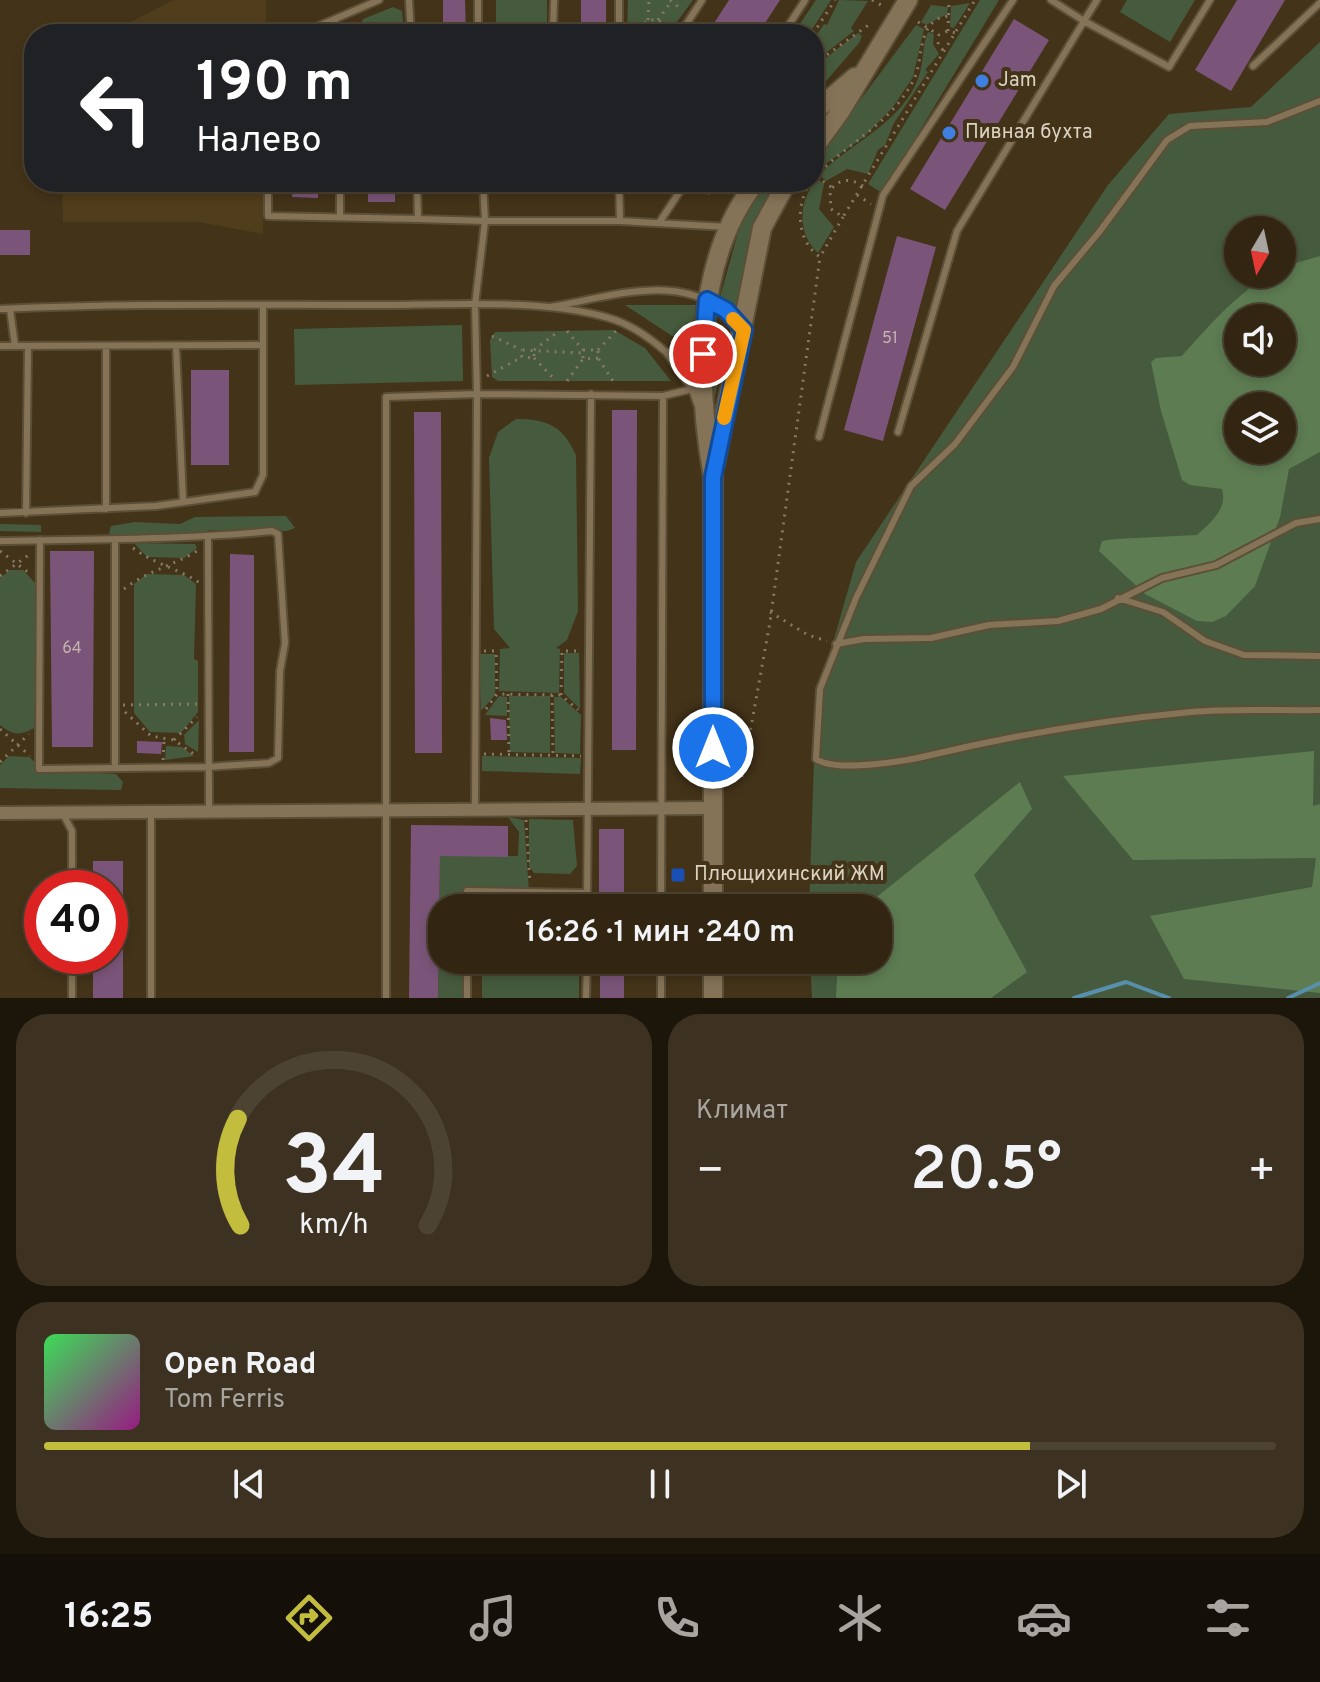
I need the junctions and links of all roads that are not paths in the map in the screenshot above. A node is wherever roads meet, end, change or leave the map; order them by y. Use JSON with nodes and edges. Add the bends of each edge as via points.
{"nodes":[{"id":1,"x":379,"y":0,"type":"edge"},
{"id":2,"x":409,"y":0,"type":"edge"},
{"id":3,"x":478,"y":0,"type":"edge"},
{"id":4,"x":554,"y":0,"type":"edge"},
{"id":5,"x":619,"y":0,"type":"edge"},
{"id":6,"x":702,"y":0,"type":"edge"},
{"id":7,"x":805,"y":0,"type":"edge"},
{"id":8,"x":908,"y":0,"type":"edge"},
{"id":9,"x":1013,"y":0,"type":"edge"},
{"id":10,"x":1051,"y":0,"type":"edge"},
{"id":11,"x":1097,"y":0,"type":"edge"},
{"id":12,"x":1210,"y":0,"type":"edge"},
{"id":13,"x":1320,"y":3,"type":"edge"},
{"id":14,"x":335,"y":19,"type":"junction"},
{"id":15,"x":1084,"y":21,"type":"junction"},
{"id":16,"x":323,"y":24,"type":"edge"},
{"id":17,"x":335,"y":24,"type":"edge"},
{"id":18,"x":410,"y":24,"type":"edge"},
{"id":19,"x":478,"y":24,"type":"edge"},
{"id":20,"x":553,"y":24,"type":"edge"},
{"id":21,"x":619,"y":24,"type":"edge"},
{"id":22,"x":686,"y":24,"type":"edge"},
{"id":23,"x":789,"y":24,"type":"edge"},
{"id":24,"x":1253,"y":66,"type":"dead end"},
{"id":25,"x":864,"y":70,"type":"junction"},
{"id":26,"x":1320,"y":101,"type":"edge"},
{"id":27,"x":824,"y":104,"type":"edge"},
{"id":28,"x":824,"y":134,"type":"edge"},
{"id":29,"x":268,"y":192,"type":"edge"},
{"id":30,"x":340,"y":192,"type":"edge"},
{"id":31,"x":417,"y":192,"type":"edge"},
{"id":32,"x":484,"y":192,"type":"edge"},
{"id":33,"x":619,"y":192,"type":"edge"},
{"id":34,"x":679,"y":192,"type":"edge"},
{"id":35,"x":748,"y":192,"type":"edge"},
{"id":36,"x":782,"y":192,"type":"edge"},
{"id":37,"x":340,"y":217,"type":"junction"},
{"id":38,"x":418,"y":219,"type":"junction"},
{"id":39,"x":485,"y":221,"type":"junction"},
{"id":40,"x":620,"y":221,"type":"junction"},
{"id":41,"x":659,"y":223,"type":"junction"},
{"id":42,"x":729,"y":227,"type":"junction"},
{"id":43,"x":707,"y":300,"type":"junction"},
{"id":44,"x":263,"y":305,"type":"junction"},
{"id":45,"x":475,"y":305,"type":"junction"},
{"id":46,"x":542,"y":308,"type":"junction"},
{"id":47,"x":0,"y":309,"type":"edge"},
{"id":48,"x":10,"y":309,"type":"junction"},
{"id":49,"x":744,"y":330,"type":"junction"},
{"id":50,"x":263,"y":345,"type":"junction"},
{"id":51,"x":0,"y":346,"type":"edge"},
{"id":52,"x":15,"y":346,"type":"junction"},
{"id":53,"x":28,"y":346,"type":"junction"},
{"id":54,"x":106,"y":346,"type":"junction"},
{"id":55,"x":176,"y":346,"type":"junction"},
{"id":56,"x":666,"y":352,"type":"junction"},
{"id":57,"x":737,"y":352,"type":"junction"},
{"id":58,"x":703,"y":354,"type":"junction"},
{"id":59,"x":692,"y":389,"type":"junction"},
{"id":60,"x":477,"y":394,"type":"junction"},
{"id":61,"x":591,"y":394,"type":"junction"},
{"id":62,"x":663,"y":396,"type":"junction"},
{"id":63,"x":703,"y":421,"type":"junction"},
{"id":64,"x":898,"y":432,"type":"dead end"},
{"id":65,"x":819,"y":437,"type":"dead end"},
{"id":66,"x":713,"y":477,"type":"junction"},
{"id":67,"x":183,"y":500,"type":"junction"},
{"id":68,"x":106,"y":509,"type":"junction"},
{"id":69,"x":0,"y":513,"type":"edge"},
{"id":70,"x":26,"y":513,"type":"junction"},
{"id":71,"x":1320,"y":519,"type":"edge"},
{"id":72,"x":208,"y":537,"type":"junction"},
{"id":73,"x":115,"y":540,"type":"junction"},
{"id":74,"x":0,"y":541,"type":"edge"},
{"id":75,"x":40,"y":544,"type":"junction"},
{"id":76,"x":1118,"y":598,"type":"junction"},
{"id":77,"x":836,"y":644,"type":"junction"},
{"id":78,"x":1320,"y":656,"type":"edge"},
{"id":79,"x":1320,"y":710,"type":"edge"},
{"id":80,"x":207,"y":767,"type":"junction"},
{"id":81,"x":115,"y":768,"type":"junction"},
{"id":82,"x":475,"y":808,"type":"junction"},
{"id":83,"x":713,"y":808,"type":"junction"},
{"id":84,"x":588,"y":809,"type":"junction"},
{"id":85,"x":209,"y":810,"type":"junction"},
{"id":86,"x":384,"y":810,"type":"junction"},
{"id":87,"x":662,"y":810,"type":"junction"},
{"id":88,"x":62,"y":812,"type":"junction"},
{"id":89,"x":151,"y":812,"type":"junction"},
{"id":90,"x":0,"y":813,"type":"edge"},
{"id":91,"x":72,"y":870,"type":"edge"},
{"id":92,"x":587,"y":893,"type":"joint"},
{"id":93,"x":467,"y":894,"type":"edge"},
{"id":94,"x":661,"y":894,"type":"edge"},
{"id":95,"x":713,"y":894,"type":"edge"},
{"id":96,"x":72,"y":974,"type":"edge"},
{"id":97,"x":467,"y":974,"type":"edge"},
{"id":98,"x":587,"y":974,"type":"edge"},
{"id":99,"x":661,"y":974,"type":"edge"},
{"id":100,"x":713,"y":974,"type":"edge"},
{"id":101,"x":72,"y":998,"type":"edge"},
{"id":102,"x":151,"y":998,"type":"edge"},
{"id":103,"x":386,"y":998,"type":"edge"},
{"id":104,"x":467,"y":998,"type":"edge"},
{"id":105,"x":586,"y":998,"type":"edge"},
{"id":106,"x":661,"y":998,"type":"edge"},
{"id":107,"x":713,"y":998,"type":"edge"}],
"edges":[{"from":1,"to":14,"type":"lane"},
{"from":2,"to":18,"type":"lane"},
{"from":3,"to":19,"type":"lane"},
{"from":4,"to":20,"type":"lane"},
{"from":5,"to":21,"type":"lane"},
{"from":6,"to":22,"type":"lane"},
{"from":7,"to":23,"type":"lane"},
{"from":8,"to":25,"type":"street"},
{"from":9,"to":65,"type":"lane","via":[[883,195]]},
{"from":10,"to":15,"type":"lane"},
{"from":11,"to":15,"type":"lane"},
{"from":12,"to":15,"type":"lane","via":[[1169,67]]},
{"from":13,"to":24,"type":"lane"},
{"from":14,"to":16,"type":"lane"},
{"from":14,"to":17,"type":"lane"},
{"from":15,"to":64,"type":"lane","via":[[957,231]]},
{"from":25,"to":27,"type":"street"},
{"from":25,"to":28,"type":"street"},
{"from":26,"to":77,"type":"lane","via":[[1267,122],[1190,126],[1167,140],[1054,286],[1013,367],[990,399],[955,444],[911,486]]},
{"from":29,"to":37,"type":"lane","via":[[268,216]]},
{"from":30,"to":37,"type":"lane"},
{"from":31,"to":38,"type":"lane"},
{"from":32,"to":39,"type":"lane"},
{"from":33,"to":40,"type":"lane"},
{"from":34,"to":41,"type":"lane"},
{"from":35,"to":42,"type":"street"},
{"from":36,"to":49,"type":"street","via":[[762,228]]},
{"from":37,"to":38,"type":"lane"},
{"from":38,"to":39,"type":"lane"},
{"from":39,"to":40,"type":"lane"},
{"from":39,"to":45,"type":"lane"},
{"from":40,"to":41,"type":"lane"},
{"from":41,"to":42,"type":"lane"},
{"from":42,"to":43,"type":"street"},
{"from":43,"to":46,"type":"lane","via":[[686,290],[661,289]]},
{"from":43,"to":49,"type":"lane","via":[[726,310]]},
{"from":43,"to":58,"type":"street"},
{"from":44,"to":45,"type":"lane"},
{"from":44,"to":48,"type":"lane"},
{"from":44,"to":50,"type":"lane"},
{"from":45,"to":46,"type":"lane"},
{"from":45,"to":60,"type":"lane"},
{"from":46,"to":56,"type":"lane","via":[[609,318],[649,337]]},
{"from":47,"to":48,"type":"lane"},
{"from":48,"to":52,"type":"lane"},
{"from":49,"to":57,"type":"street"},
{"from":50,"to":55,"type":"lane"},
{"from":50,"to":67,"type":"lane","via":[[261,484],[245,495]]},
{"from":51,"to":52,"type":"lane"},
{"from":52,"to":53,"type":"lane"},
{"from":53,"to":54,"type":"lane"},
{"from":53,"to":70,"type":"lane"},
{"from":54,"to":55,"type":"lane"},
{"from":54,"to":68,"type":"lane"},
{"from":55,"to":67,"type":"lane"},
{"from":56,"to":58,"type":"lane"},
{"from":56,"to":59,"type":"lane"},
{"from":57,"to":58,"type":"lane"},
{"from":57,"to":66,"type":"street"},
{"from":58,"to":63,"type":"street"},
{"from":59,"to":62,"type":"lane"},
{"from":59,"to":63,"type":"lane"},
{"from":60,"to":61,"type":"lane"},
{"from":60,"to":82,"type":"lane"},
{"from":60,"to":86,"type":"lane","via":[[386,397]]},
{"from":61,"to":62,"type":"lane"},
{"from":61,"to":84,"type":"lane"},
{"from":62,"to":87,"type":"lane"},
{"from":63,"to":66,"type":"street"},
{"from":66,"to":83,"type":"street"},
{"from":67,"to":68,"type":"lane"},
{"from":68,"to":70,"type":"lane"},
{"from":69,"to":70,"type":"lane"},
{"from":71,"to":76,"type":"lane","via":[[1296,523],[1216,565],[1162,578]]},
{"from":72,"to":73,"type":"lane"},
{"from":72,"to":80,"type":"lane"},
{"from":72,"to":80,"type":"lane","via":[[272,531],[280,537],[285,643],[278,758]]},
{"from":73,"to":75,"type":"lane"},
{"from":73,"to":81,"type":"lane"},
{"from":74,"to":75,"type":"lane"},
{"from":75,"to":81,"type":"lane","via":[[39,769]]},
{"from":76,"to":77,"type":"lane","via":[[1101,609],[1058,621]]},
{"from":76,"to":78,"type":"lane","via":[[1163,612],[1205,641],[1244,655]]},
{"from":77,"to":79,"type":"lane","via":[[820,689],[816,759],[822,763],[902,762],[989,741],[1192,712]]},
{"from":80,"to":81,"type":"lane"},
{"from":80,"to":85,"type":"lane"},
{"from":82,"to":84,"type":"street"},
{"from":82,"to":86,"type":"street"},
{"from":83,"to":87,"type":"street"},
{"from":83,"to":95,"type":"street"},
{"from":84,"to":87,"type":"street"},
{"from":84,"to":92,"type":"lane"},
{"from":85,"to":86,"type":"street"},
{"from":85,"to":89,"type":"street"},
{"from":86,"to":103,"type":"lane"},
{"from":87,"to":94,"type":"lane"},
{"from":88,"to":89,"type":"street"},
{"from":88,"to":90,"type":"street"},
{"from":88,"to":91,"type":"lane","via":[[72,831]]},
{"from":89,"to":102,"type":"lane"},
{"from":92,"to":93,"type":"lane"},
{"from":96,"to":101,"type":"lane"},
{"from":97,"to":104,"type":"lane"},
{"from":98,"to":105,"type":"lane"},
{"from":99,"to":106,"type":"lane"},
{"from":100,"to":107,"type":"street"}]}
